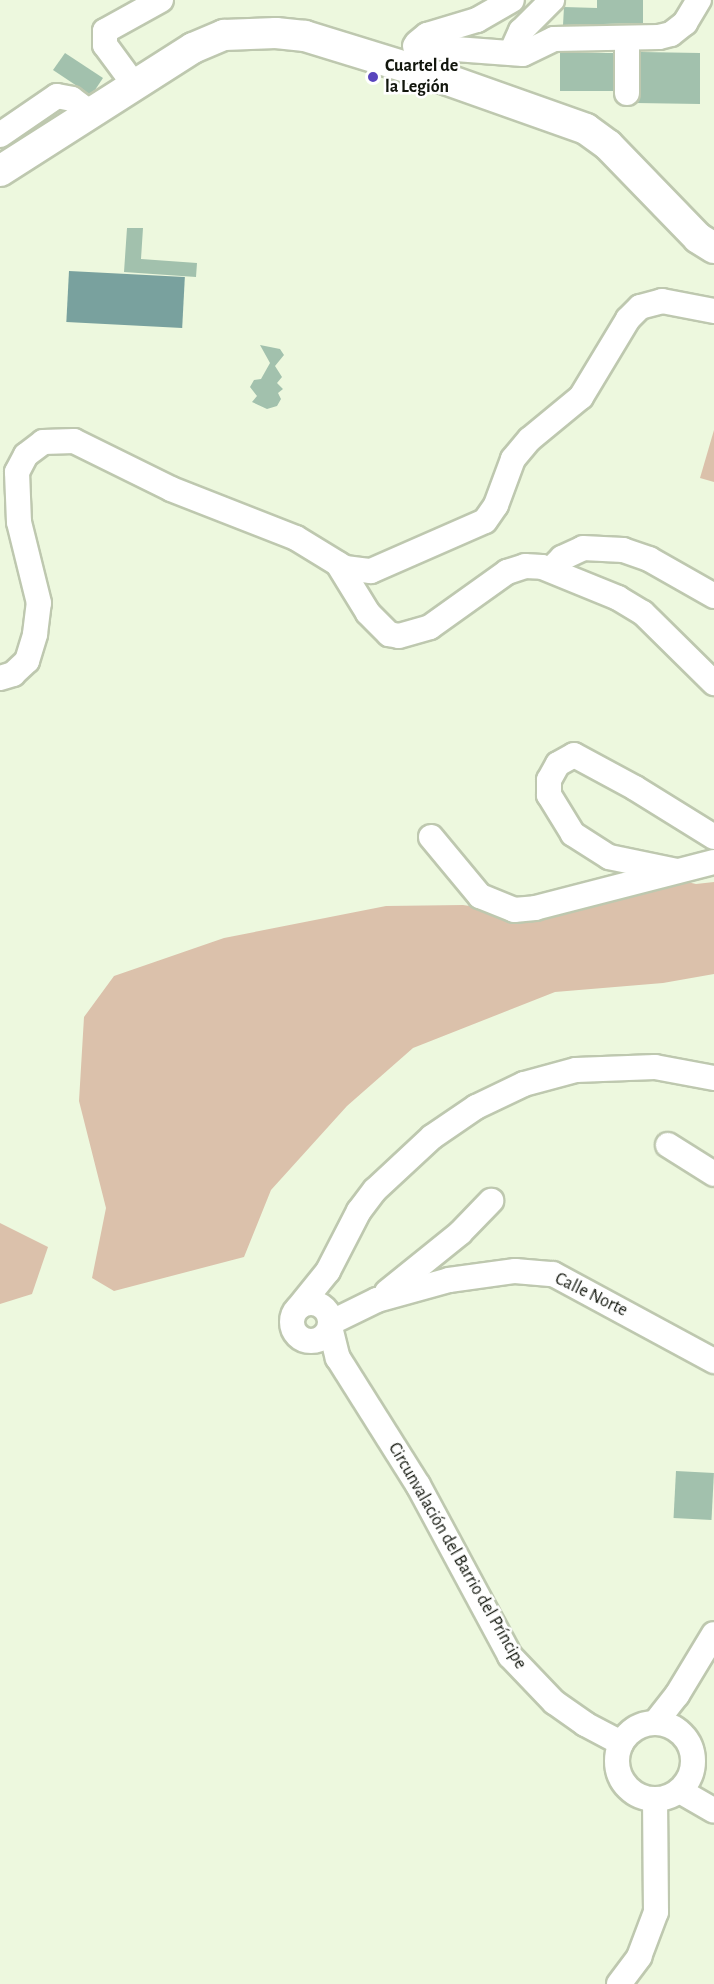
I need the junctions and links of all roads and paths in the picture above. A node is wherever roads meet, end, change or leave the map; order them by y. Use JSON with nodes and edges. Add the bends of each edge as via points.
{"nodes":[{"id":1,"x":161,"y":0,"type":"edge"},
{"id":2,"x":512,"y":0,"type":"edge"},
{"id":3,"x":552,"y":0,"type":"edge"},
{"id":4,"x":699,"y":0,"type":"edge"},
{"id":5,"x":627,"y":38,"type":"junction"},
{"id":6,"x":511,"y":53,"type":"junction"},
{"id":7,"x":413,"y":58,"type":"junction"},
{"id":8,"x":133,"y":83,"type":"junction"},
{"id":9,"x":627,"y":93,"type":"dead end"},
{"id":10,"x":89,"y":112,"type":"junction"},
{"id":11,"x":0,"y":135,"type":"edge"},
{"id":12,"x":0,"y":171,"type":"edge"},
{"id":13,"x":714,"y":248,"type":"edge"},
{"id":14,"x":714,"y":311,"type":"edge"},
{"id":15,"x":338,"y":564,"type":"junction"},
{"id":16,"x":551,"y":569,"type":"junction"},
{"id":17,"x":714,"y":596,"type":"edge"},
{"id":18,"x":0,"y":678,"type":"edge"},
{"id":19,"x":714,"y":683,"type":"edge"},
{"id":20,"x":431,"y":837,"type":"dead end"},
{"id":21,"x":714,"y":837,"type":"edge"},
{"id":22,"x":714,"y":862,"type":"edge"},
{"id":23,"x":677,"y":871,"type":"junction"},
{"id":24,"x":714,"y":1078,"type":"edge"},
{"id":25,"x":668,"y":1145,"type":"dead end"},
{"id":26,"x":714,"y":1174,"type":"edge"},
{"id":27,"x":491,"y":1201,"type":"dead end"},
{"id":28,"x":328,"y":1271,"type":"junction"},
{"id":29,"x":377,"y":1300,"type":"junction"},
{"id":30,"x":299,"y":1307,"type":"junction"},
{"id":31,"x":325,"y":1325,"type":"junction"},
{"id":32,"x":714,"y":1361,"type":"edge"},
{"id":33,"x":714,"y":1634,"type":"edge"},
{"id":34,"x":655,"y":1723,"type":"junction"},
{"id":35,"x":621,"y":1743,"type":"junction"},
{"id":36,"x":680,"y":1791,"type":"junction"},
{"id":37,"x":655,"y":1800,"type":"junction"},
{"id":38,"x":714,"y":1810,"type":"edge"},
{"id":39,"x":619,"y":1984,"type":"edge"}],
"edges":[{"from":1,"to":8,"type":"street","via":[[105,31],[105,45]]},
{"from":2,"to":7,"type":"street","via":[[477,20],[424,36]]},
{"from":3,"to":6,"type":"street","via":[[526,25]]},
{"from":4,"to":5,"type":"street","via":[[685,23],[671,34]]},
{"from":5,"to":6,"type":"street","via":[[554,39],[529,53]]},
{"from":5,"to":9,"type":"street"},
{"from":6,"to":7,"type":"street"},
{"from":7,"to":8,"type":"main road","via":[[305,36],[224,34]]},
{"from":7,"to":13,"type":"main road","via":[[586,129],[608,145],[681,223]]},
{"from":8,"to":10,"type":"main road"},
{"from":10,"to":11,"type":"street","via":[[72,99],[57,96]]},
{"from":10,"to":12,"type":"main road"},
{"from":14,"to":15,"type":"street","via":[[662,301],[633,313],[581,397],[530,439],[513,459],[492,513],[477,527],[371,571],[353,571]]},
{"from":15,"to":16,"type":"street","via":[[368,613],[389,634],[399,636],[430,627],[516,568]]},
{"from":15,"to":18,"type":"street","via":[[296,537],[171,489],[74,441],[43,442],[26,454],[17,472],[19,522],[39,603],[35,634],[27,661],[13,674]]},
{"from":16,"to":17,"type":"street","via":[[562,558],[583,548],[623,550],[649,559]]},
{"from":16,"to":19,"type":"street","via":[[643,612]]},
{"from":20,"to":23,"type":"street","via":[[480,896],[514,910]]},
{"from":21,"to":23,"type":"street","via":[[574,755],[558,764],[549,780],[549,795],[573,834],[609,856]]},
{"from":22,"to":23,"type":"street"},
{"from":24,"to":28,"type":"street","via":[[655,1067],[603,1067],[550,1076],[500,1095],[439,1131],[393,1171],[359,1211]]},
{"from":25,"to":26,"type":"street"},
{"from":27,"to":29,"type":"street","via":[[460,1233]]},
{"from":28,"to":30,"type":"street"},
{"from":28,"to":31,"type":"street"},
{"from":29,"to":31,"type":"street"},
{"from":29,"to":32,"type":"street","name":"Calle Norte","via":[[486,1274],[553,1274]]},
{"from":30,"to":31,"type":"street","via":[[314,1303]]},
{"from":30,"to":31,"type":"street","name":"Circunvalación del Barrio del Príncipe","via":[[293,1319],[295,1332]]},
{"from":31,"to":35,"type":"street","name":"Circunvalación del Barrio del Príncipe","via":[[344,1367],[418,1485],[519,1667],[572,1715]]},
{"from":33,"to":34,"type":"street","via":[[701,1660]]},
{"from":34,"to":35,"type":"street","via":[[636,1729]]},
{"from":34,"to":36,"type":"street","via":[[680,1732],[693,1754],[689,1781]]},
{"from":35,"to":37,"type":"street","via":[[617,1768],[622,1781],[642,1797]]},
{"from":36,"to":37,"type":"street"},
{"from":36,"to":38,"type":"street"},
{"from":37,"to":39,"type":"street","via":[[656,1912],[639,1957]]}]}
